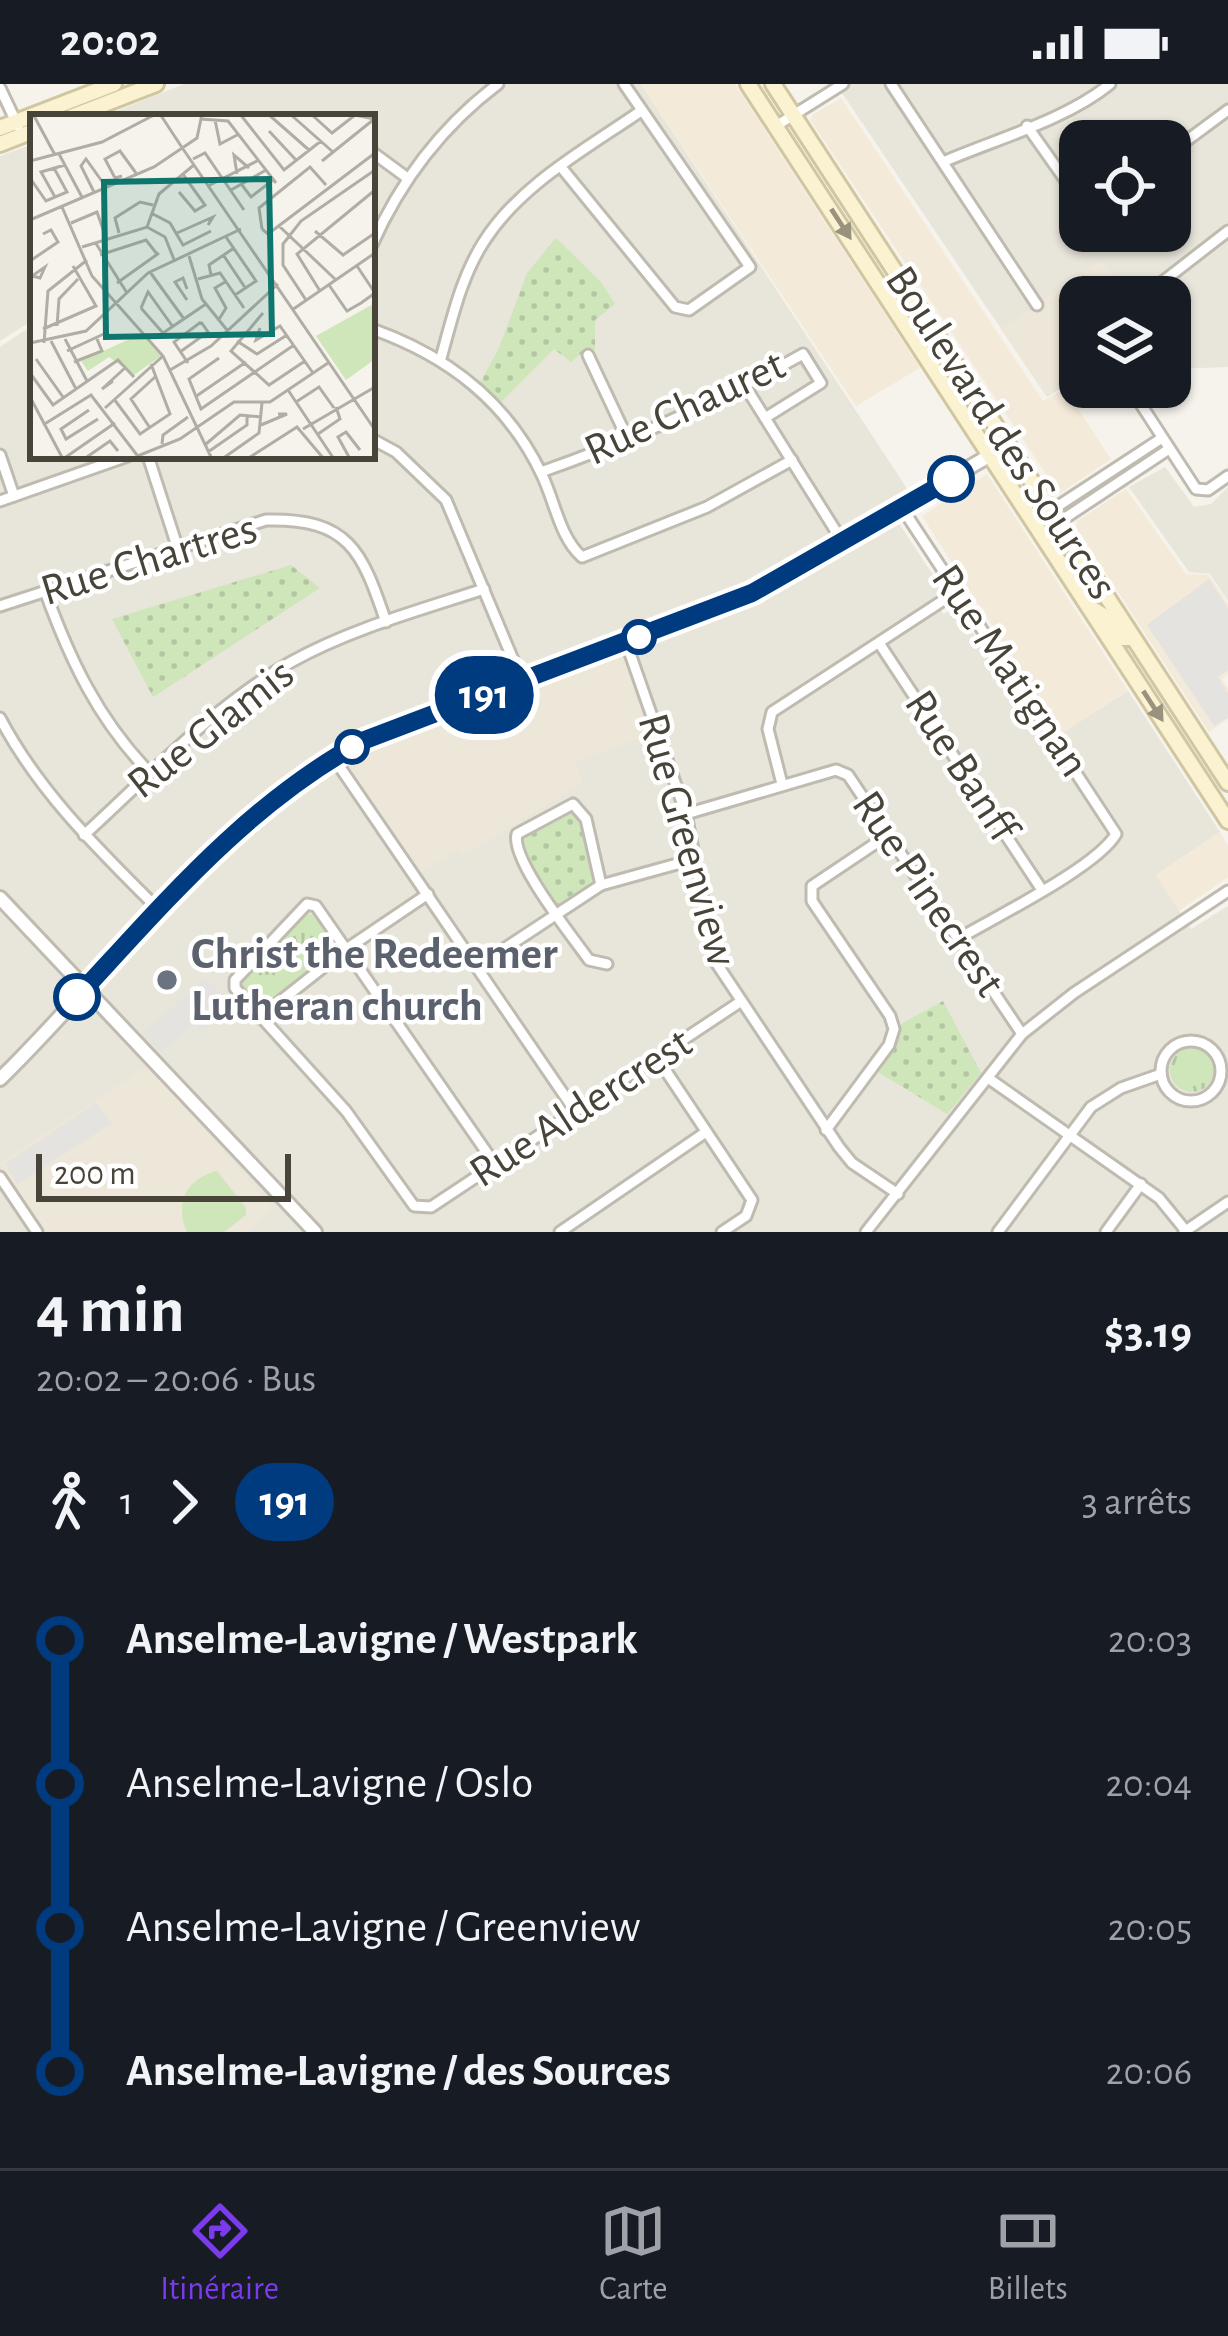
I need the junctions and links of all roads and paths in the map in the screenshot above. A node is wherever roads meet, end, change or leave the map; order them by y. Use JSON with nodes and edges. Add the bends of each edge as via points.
{"nodes":[{"id":1,"x":114,"y":84,"type":"edge"},
{"id":2,"x":156,"y":84,"type":"edge"},
{"id":3,"x":498,"y":84,"type":"edge"},
{"id":4,"x":624,"y":84,"type":"edge"},
{"id":5,"x":748,"y":84,"type":"edge"},
{"id":6,"x":773,"y":84,"type":"edge"},
{"id":7,"x":843,"y":84,"type":"edge"},
{"id":8,"x":891,"y":84,"type":"edge"},
{"id":9,"x":1110,"y":84,"type":"edge"},
{"id":10,"x":0,"y":88,"type":"edge"},
{"id":11,"x":1228,"y":110,"type":"edge"},
{"id":12,"x":641,"y":111,"type":"junction"},
{"id":13,"x":55,"y":114,"type":"edge"},
{"id":14,"x":78,"y":114,"type":"edge"},
{"id":15,"x":793,"y":115,"type":"junction"},
{"id":16,"x":776,"y":126,"type":"junction"},
{"id":17,"x":1027,"y":126,"type":"junction"},
{"id":18,"x":0,"y":128,"type":"edge"},
{"id":19,"x":24,"y":130,"type":"edge"},
{"id":20,"x":1191,"y":137,"type":"edge"},
{"id":21,"x":0,"y":144,"type":"edge"},
{"id":22,"x":375,"y":154,"type":"edge"},
{"id":23,"x":943,"y":162,"type":"junction"},
{"id":24,"x":561,"y":166,"type":"junction"},
{"id":25,"x":1059,"y":172,"type":"edge"},
{"id":26,"x":406,"y":177,"type":"junction"},
{"id":27,"x":1228,"y":231,"type":"edge"},
{"id":28,"x":375,"y":239,"type":"edge"},
{"id":29,"x":1170,"y":276,"type":"edge"},
{"id":30,"x":1037,"y":305,"type":"dead end"},
{"id":31,"x":375,"y":330,"type":"edge"},
{"id":32,"x":588,"y":355,"type":"dead end"},
{"id":33,"x":441,"y":358,"type":"junction"},
{"id":34,"x":745,"y":386,"type":"junction"},
{"id":35,"x":1143,"y":408,"type":"edge"},
{"id":36,"x":765,"y":418,"type":"junction"},
{"id":37,"x":1162,"y":439,"type":"junction"},
{"id":38,"x":375,"y":441,"type":"edge"},
{"id":39,"x":629,"y":442,"type":"junction"},
{"id":40,"x":1008,"y":445,"type":"junction"},
{"id":41,"x":1169,"y":449,"type":"junction"},
{"id":42,"x":0,"y":455,"type":"edge"},
{"id":43,"x":991,"y":456,"type":"junction"},
{"id":44,"x":104,"y":459,"type":"edge"},
{"id":45,"x":149,"y":459,"type":"edge"},
{"id":46,"x":792,"y":460,"type":"junction"},
{"id":47,"x":541,"y":472,"type":"junction"},
{"id":48,"x":1228,"y":476,"type":"edge"},
{"id":49,"x":14,"y":496,"type":"junction"},
{"id":50,"x":0,"y":501,"type":"edge"},
{"id":51,"x":902,"y":508,"type":"junction"},
{"id":52,"x":1055,"y":516,"type":"junction"},
{"id":53,"x":842,"y":541,"type":"junction"},
{"id":54,"x":178,"y":548,"type":"junction"},
{"id":55,"x":484,"y":589,"type":"junction"},
{"id":56,"x":45,"y":591,"type":"junction"},
{"id":57,"x":956,"y":592,"type":"junction"},
{"id":58,"x":0,"y":607,"type":"edge"},
{"id":59,"x":1090,"y":608,"type":"junction"},
{"id":60,"x":386,"y":622,"type":"junction"},
{"id":61,"x":1133,"y":638,"type":"junction"},
{"id":62,"x":626,"y":642,"type":"junction"},
{"id":63,"x":879,"y":643,"type":"junction"},
{"id":64,"x":522,"y":681,"type":"junction"},
{"id":65,"x":0,"y":718,"type":"edge"},
{"id":66,"x":333,"y":758,"type":"junction"},
{"id":67,"x":149,"y":772,"type":"junction"},
{"id":68,"x":1228,"y":782,"type":"edge"},
{"id":69,"x":782,"y":784,"type":"junction"},
{"id":70,"x":686,"y":814,"type":"junction"},
{"id":71,"x":1228,"y":821,"type":"edge"},
{"id":72,"x":84,"y":835,"type":"junction"},
{"id":73,"x":888,"y":835,"type":"junction"},
{"id":74,"x":695,"y":859,"type":"junction"},
{"id":75,"x":601,"y":885,"type":"junction"},
{"id":76,"x":1042,"y":890,"type":"junction"},
{"id":77,"x":1228,"y":891,"type":"edge"},
{"id":78,"x":428,"y":894,"type":"junction"},
{"id":79,"x":0,"y":898,"type":"edge"},
{"id":80,"x":157,"y":908,"type":"junction"},
{"id":81,"x":555,"y":911,"type":"junction"},
{"id":82,"x":958,"y":939,"type":"junction"},
{"id":83,"x":345,"y":950,"type":"junction"},
{"id":84,"x":607,"y":964,"type":"dead end"},
{"id":85,"x":478,"y":966,"type":"junction"},
{"id":86,"x":85,"y":989,"type":"junction"},
{"id":87,"x":740,"y":1003,"type":"junction"},
{"id":88,"x":259,"y":1018,"type":"junction"},
{"id":89,"x":1022,"y":1034,"type":"junction"},
{"id":90,"x":658,"y":1059,"type":"junction"},
{"id":91,"x":1161,"y":1074,"type":"junction"},
{"id":92,"x":0,"y":1078,"type":"edge"},
{"id":93,"x":988,"y":1078,"type":"junction"},
{"id":94,"x":575,"y":1111,"type":"junction"},
{"id":95,"x":826,"y":1130,"type":"junction"},
{"id":96,"x":706,"y":1132,"type":"junction"},
{"id":97,"x":1069,"y":1132,"type":"junction"},
{"id":98,"x":494,"y":1163,"type":"junction"},
{"id":99,"x":0,"y":1177,"type":"edge"},
{"id":100,"x":1141,"y":1184,"type":"junction"},
{"id":101,"x":12,"y":1194,"type":"junction"},
{"id":102,"x":898,"y":1194,"type":"junction"},
{"id":103,"x":0,"y":1201,"type":"edge"},
{"id":104,"x":1228,"y":1202,"type":"edge"},
{"id":105,"x":37,"y":1232,"type":"edge"},
{"id":106,"x":315,"y":1232,"type":"edge"},
{"id":107,"x":560,"y":1232,"type":"edge"},
{"id":108,"x":722,"y":1232,"type":"edge"},
{"id":109,"x":866,"y":1232,"type":"edge"},
{"id":110,"x":998,"y":1232,"type":"edge"},
{"id":111,"x":1106,"y":1232,"type":"edge"},
{"id":112,"x":1185,"y":1232,"type":"edge"}],
"edges":[{"from":1,"to":13,"type":"main road"},
{"from":2,"to":14,"type":"main road"},
{"from":3,"to":26,"type":"street"},
{"from":4,"to":12,"type":"street"},
{"from":5,"to":16,"type":"main road","name":"Boulevard des Sources"},
{"from":6,"to":15,"type":"main road","name":"Boulevard des Sources"},
{"from":7,"to":15,"type":"street"},
{"from":8,"to":23,"type":"street"},
{"from":9,"to":17,"type":"street","via":[[1056,119]]},
{"from":10,"to":19,"type":"street"},
{"from":11,"to":20,"type":"street"},
{"from":12,"to":24,"type":"street"},
{"from":12,"to":24,"type":"street","via":[[750,267],[726,286],[689,310],[676,307]]},
{"from":15,"to":16,"type":"street"},
{"from":15,"to":40,"type":"main road","name":"Boulevard des Sources"},
{"from":16,"to":43,"type":"main road","name":"Boulevard des Sources","one_way":true},
{"from":17,"to":23,"type":"street"},
{"from":17,"to":25,"type":"street"},
{"from":18,"to":19,"type":"main road"},
{"from":19,"to":21,"type":"main road"},
{"from":22,"to":26,"type":"street"},
{"from":23,"to":30,"type":"street"},
{"from":24,"to":33,"type":"street","via":[[481,247]]},
{"from":26,"to":28,"type":"street"},
{"from":27,"to":29,"type":"street"},
{"from":31,"to":33,"type":"street"},
{"from":32,"to":39,"type":"street"},
{"from":33,"to":47,"type":"street","via":[[512,423]]},
{"from":34,"to":36,"type":"street"},
{"from":34,"to":36,"type":"street","name":"Rue Chauret","via":[[803,354],[820,383]]},
{"from":34,"to":39,"type":"street","name":"Rue Chauret"},
{"from":35,"to":37,"type":"street"},
{"from":36,"to":46,"type":"street"},
{"from":37,"to":41,"type":"street"},
{"from":37,"to":52,"type":"street"},
{"from":38,"to":55,"type":"street","via":[[446,500]]},
{"from":39,"to":47,"type":"street","name":"Rue Chauret"},
{"from":40,"to":43,"type":"street"},
{"from":40,"to":52,"type":"main road","name":"Boulevard des Sources"},
{"from":41,"to":48,"type":"street","via":[[1196,489]]},
{"from":41,"to":52,"type":"street"},
{"from":42,"to":49,"type":"street"},
{"from":43,"to":51,"type":"street"},
{"from":43,"to":59,"type":"main road","name":"Boulevard des Sources"},
{"from":44,"to":49,"type":"street"},
{"from":45,"to":54,"type":"street"},
{"from":46,"to":47,"type":"street","via":[[706,507],[582,557]]},
{"from":46,"to":53,"type":"street"},
{"from":49,"to":50,"type":"street"},
{"from":51,"to":53,"type":"street"},
{"from":51,"to":57,"type":"street","name":"Rue Matignan"},
{"from":52,"to":61,"type":"main road","name":"Boulevard des Sources"},
{"from":53,"to":62,"type":"street","via":[[752,593]]},
{"from":54,"to":56,"type":"street","name":"Rue Chartres"},
{"from":54,"to":60,"type":"street","name":"Rue Chartres","via":[[266,520],[304,519],[338,535],[367,566]]},
{"from":55,"to":60,"type":"street","name":"Rue Glamis"},
{"from":55,"to":64,"type":"street"},
{"from":56,"to":58,"type":"street","name":"Rue Chartres"},
{"from":56,"to":67,"type":"street","via":[[74,668]]},
{"from":57,"to":63,"type":"street"},
{"from":57,"to":76,"type":"street","name":"Rue Matignan","via":[[1116,834]]},
{"from":59,"to":61,"type":"main road"},
{"from":59,"to":71,"type":"main road","name":"Boulevard des Sources","one_way":true},
{"from":60,"to":67,"type":"street","name":"Rue Glamis","via":[[258,682]]},
{"from":61,"to":68,"type":"main road","name":"Boulevard des Sources"},
{"from":62,"to":64,"type":"street"},
{"from":62,"to":70,"type":"street","name":"Rue Greenview"},
{"from":63,"to":69,"type":"street","via":[[772,712],[768,730]]},
{"from":63,"to":76,"type":"street","name":"Rue Banff"},
{"from":64,"to":66,"type":"street"},
{"from":65,"to":72,"type":"street","via":[[22,760]]},
{"from":66,"to":78,"type":"street"},
{"from":66,"to":80,"type":"street","via":[[246,823]]},
{"from":67,"to":72,"type":"street","name":"Rue Glamis"},
{"from":69,"to":70,"type":"street","name":"Rue Pinecrest"},
{"from":69,"to":73,"type":"street","name":"Rue Pinecrest","via":[[836,770],[848,775]]},
{"from":70,"to":74,"type":"street","name":"Rue Greenview"},
{"from":72,"to":80,"type":"street"},
{"from":73,"to":82,"type":"street","name":"Rue Pinecrest"},
{"from":73,"to":95,"type":"street","via":[[812,886],[812,901],[894,1029]]},
{"from":74,"to":75,"type":"street"},
{"from":74,"to":87,"type":"street","name":"Rue Greenview","via":[[716,961]]},
{"from":75,"to":81,"type":"street"},
{"from":75,"to":81,"type":"street","via":[[586,819],[568,804],[514,842]]},
{"from":76,"to":82,"type":"street"},
{"from":77,"to":89,"type":"street"},
{"from":78,"to":83,"type":"street"},
{"from":78,"to":85,"type":"street"},
{"from":79,"to":86,"type":"street"},
{"from":80,"to":86,"type":"street"},
{"from":81,"to":84,"type":"street","via":[[589,960]]},
{"from":81,"to":85,"type":"street"},
{"from":82,"to":89,"type":"street","name":"Rue Pinecrest"},
{"from":83,"to":88,"type":"street"},
{"from":83,"to":88,"type":"street","via":[[307,904],[235,980]]},
{"from":83,"to":98,"type":"street"},
{"from":85,"to":94,"type":"street"},
{"from":86,"to":92,"type":"street"},
{"from":86,"to":106,"type":"street"},
{"from":87,"to":90,"type":"street","name":"Rue Aldercrest"},
{"from":87,"to":95,"type":"street","name":"Rue Greenview"},
{"from":88,"to":98,"type":"street","name":"Rue Aldercrest","via":[[346,1111],[414,1206],[430,1207]]},
{"from":89,"to":93,"type":"street"},
{"from":90,"to":94,"type":"street","name":"Rue Aldercrest"},
{"from":90,"to":96,"type":"street"},
{"from":91,"to":91,"type":"street","via":[[1164,1056],[1188,1040],[1207,1044],[1221,1068],[1216,1088],[1189,1101],[1170,1093]]},
{"from":91,"to":97,"type":"street","via":[[1120,1088]]},
{"from":93,"to":97,"type":"street"},
{"from":93,"to":102,"type":"street"},
{"from":94,"to":98,"type":"street","name":"Rue Aldercrest"},
{"from":95,"to":102,"type":"street","name":"Rue Greenview","via":[[852,1163]]},
{"from":96,"to":107,"type":"street"},
{"from":96,"to":108,"type":"street","via":[[752,1200],[746,1216]]},
{"from":97,"to":100,"type":"street"},
{"from":97,"to":110,"type":"street"},
{"from":99,"to":101,"type":"street"},
{"from":100,"to":111,"type":"street"},
{"from":100,"to":112,"type":"street"},
{"from":101,"to":103,"type":"street"},
{"from":101,"to":105,"type":"street"},
{"from":102,"to":109,"type":"street"},
{"from":104,"to":112,"type":"street"}]}
